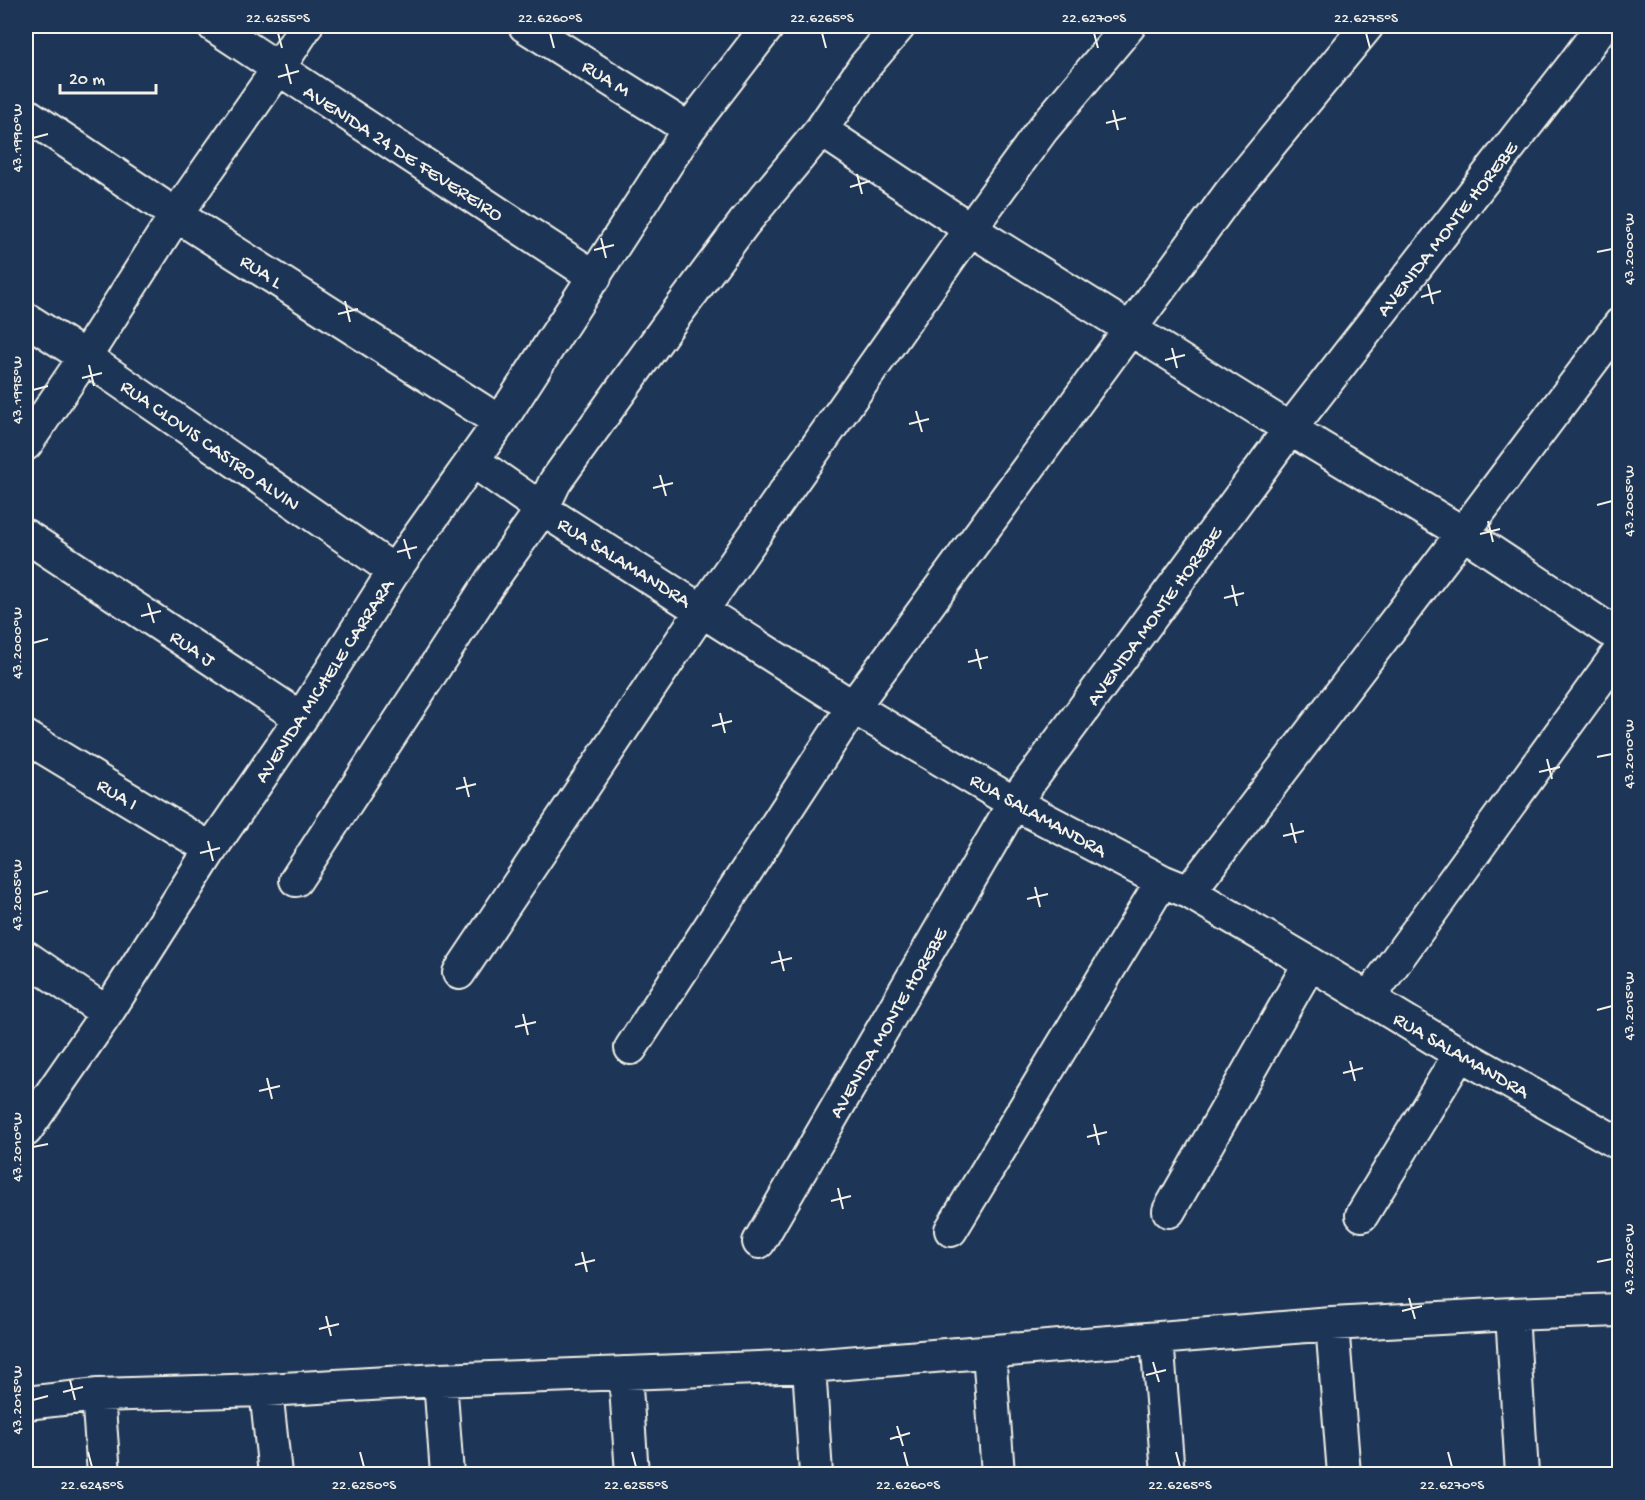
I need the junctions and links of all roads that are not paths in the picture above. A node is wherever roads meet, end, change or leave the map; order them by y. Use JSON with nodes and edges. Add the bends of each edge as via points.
{"nodes":[{"id":1,"x":214,"y":26,"type":"edge"},
{"id":2,"x":306,"y":26,"type":"edge"},
{"id":3,"x":525,"y":26,"type":"edge"},
{"id":4,"x":768,"y":26,"type":"edge"},
{"id":5,"x":899,"y":26,"type":"edge"},
{"id":6,"x":1129,"y":26,"type":"edge"},
{"id":7,"x":1367,"y":26,"type":"edge"},
{"id":8,"x":1602,"y":26,"type":"edge"},
{"id":9,"x":278,"y":69,"type":"junction"},
{"id":10,"x":26,"y":114,"type":"edge"},
{"id":11,"x":689,"y":129,"type":"junction"},
{"id":12,"x":821,"y":130,"type":"junction"},
{"id":13,"x":176,"y":215,"type":"junction"},
{"id":14,"x":970,"y":229,"type":"junction"},
{"id":15,"x":595,"y":277,"type":"junction"},
{"id":16,"x":26,"y":319,"type":"edge"},
{"id":17,"x":1620,"y":324,"type":"edge"},
{"id":18,"x":1130,"y":329,"type":"junction"},
{"id":19,"x":86,"y":357,"type":"junction"},
{"id":20,"x":500,"y":423,"type":"junction"},
{"id":21,"x":1290,"y":429,"type":"junction"},
{"id":22,"x":26,"y":444,"type":"edge"},
{"id":23,"x":473,"y":461,"type":"junction"},
{"id":24,"x":542,"y":509,"type":"junction"},
{"id":25,"x":1463,"y":533,"type":"junction"},
{"id":26,"x":26,"y":536,"type":"edge"},
{"id":27,"x":394,"y":571,"type":"junction"},
{"id":28,"x":702,"y":610,"type":"junction"},
{"id":29,"x":1620,"y":638,"type":"edge"},
{"id":30,"x":1620,"y":651,"type":"edge"},
{"id":31,"x":853,"y":707,"type":"junction"},
{"id":32,"x":301,"y":718,"type":"junction"},
{"id":33,"x":26,"y":737,"type":"edge"},
{"id":34,"x":1014,"y":803,"type":"junction"},
{"id":35,"x":212,"y":849,"type":"junction"},
{"id":36,"x":296,"y":880,"type":"dead end"},
{"id":37,"x":1176,"y":887,"type":"junction"},
{"id":38,"x":26,"y":957,"type":"edge"},
{"id":39,"x":1310,"y":963,"type":"junction"},
{"id":40,"x":459,"y":973,"type":"dead end"},
{"id":41,"x":1368,"y":999,"type":"junction"},
{"id":42,"x":107,"y":1013,"type":"junction"},
{"id":43,"x":631,"y":1048,"type":"dead end"},
{"id":44,"x":1460,"y":1054,"type":"junction"},
{"id":45,"x":26,"y":1130,"type":"edge"},
{"id":46,"x":1620,"y":1144,"type":"edge"},
{"id":47,"x":1169,"y":1211,"type":"dead end"},
{"id":48,"x":1362,"y":1215,"type":"dead end"},
{"id":49,"x":951,"y":1230,"type":"dead end"},
{"id":50,"x":759,"y":1242,"type":"dead end"},
{"id":51,"x":1620,"y":1310,"type":"edge"},
{"id":52,"x":1512,"y":1314,"type":"junction"},
{"id":53,"x":1332,"y":1324,"type":"junction"},
{"id":54,"x":1157,"y":1339,"type":"junction"},
{"id":55,"x":989,"y":1352,"type":"junction"},
{"id":56,"x":809,"y":1366,"type":"junction"},
{"id":57,"x":625,"y":1373,"type":"junction"},
{"id":58,"x":440,"y":1380,"type":"junction"},
{"id":59,"x":266,"y":1390,"type":"junction"},
{"id":60,"x":98,"y":1395,"type":"junction"},
{"id":61,"x":26,"y":1403,"type":"edge"},
{"id":62,"x":104,"y":1474,"type":"edge"},
{"id":63,"x":275,"y":1474,"type":"edge"},
{"id":64,"x":447,"y":1474,"type":"edge"},
{"id":65,"x":632,"y":1474,"type":"edge"},
{"id":66,"x":816,"y":1474,"type":"edge"},
{"id":67,"x":998,"y":1474,"type":"edge"},
{"id":68,"x":1168,"y":1474,"type":"edge"},
{"id":69,"x":1344,"y":1474,"type":"edge"},
{"id":70,"x":1522,"y":1474,"type":"edge"}],
"edges":[{"from":1,"to":9,"type":"street","name":"AVENIDA 24 DE FEVEREIRO"},
{"from":2,"to":9,"type":"street"},
{"from":3,"to":11,"type":"street","name":"RUA M"},
{"from":4,"to":11,"type":"street","name":"AVENIDA MICHELE CARRARA"},
{"from":5,"to":12,"type":"street","via":[[864,67]]},
{"from":6,"to":14,"type":"street","via":[[1042,130]]},
{"from":7,"to":18,"type":"street","via":[[1230,193]]},
{"from":8,"to":21,"type":"street","name":"AVENIDA MONTE HOREBE"},
{"from":9,"to":13,"type":"street"},
{"from":9,"to":15,"type":"street","name":"AVENIDA 24 DE FEVEREIRO"},
{"from":10,"to":13,"type":"street","name":"RUA L"},
{"from":11,"to":15,"type":"street","name":"AVENIDA MICHELE CARRARA"},
{"from":12,"to":14,"type":"street"},
{"from":12,"to":24,"type":"street","via":[[744,223],[668,325],[555,482]]},
{"from":13,"to":19,"type":"street"},
{"from":13,"to":20,"type":"street","name":"RUA L"},
{"from":14,"to":18,"type":"street"},
{"from":14,"to":28,"type":"street"},
{"from":15,"to":20,"type":"street","name":"AVENIDA MICHELE CARRARA"},
{"from":16,"to":19,"type":"street","name":"RUA CLOVIS CASTRO ALVIN"},
{"from":17,"to":25,"type":"street"},
{"from":18,"to":21,"type":"street"},
{"from":18,"to":31,"type":"street"},
{"from":19,"to":22,"type":"street"},
{"from":19,"to":27,"type":"street","name":"RUA CLOVIS CASTRO ALVIN"},
{"from":20,"to":23,"type":"street","name":"AVENIDA MICHELE CARRARA"},
{"from":21,"to":25,"type":"street"},
{"from":21,"to":34,"type":"street","name":"AVENIDA MONTE HOREBE"},
{"from":23,"to":24,"type":"street","name":"RUA SALAMANDRA"},
{"from":23,"to":27,"type":"street","name":"AVENIDA MICHELE CARRARA"},
{"from":24,"to":28,"type":"street","name":"RUA SALAMANDRA"},
{"from":24,"to":36,"type":"street"},
{"from":25,"to":29,"type":"street"},
{"from":25,"to":37,"type":"street"},
{"from":26,"to":32,"type":"street","name":"RUA J"},
{"from":27,"to":32,"type":"street","name":"AVENIDA MICHELE CARRARA"},
{"from":28,"to":31,"type":"street","name":"RUA SALAMANDRA"},
{"from":28,"to":40,"type":"street"},
{"from":30,"to":41,"type":"street"},
{"from":31,"to":34,"type":"street","name":"RUA SALAMANDRA"},
{"from":31,"to":43,"type":"street"},
{"from":32,"to":35,"type":"street","name":"AVENIDA MICHELE CARRARA"},
{"from":33,"to":35,"type":"street","name":"RUA I"},
{"from":34,"to":37,"type":"street","name":"RUA SALAMANDRA"},
{"from":34,"to":50,"type":"street","name":"AVENIDA MONTE HOREBE"},
{"from":35,"to":42,"type":"street","name":"AVENIDA MICHELE CARRARA"},
{"from":37,"to":39,"type":"street","name":"RUA SALAMANDRA"},
{"from":37,"to":49,"type":"street"},
{"from":38,"to":42,"type":"street"},
{"from":39,"to":41,"type":"street","name":"RUA SALAMANDRA"},
{"from":39,"to":47,"type":"street"},
{"from":41,"to":44,"type":"street","name":"RUA SALAMANDRA"},
{"from":42,"to":45,"type":"street","name":"AVENIDA MICHELE CARRARA"},
{"from":44,"to":46,"type":"street","name":"RUA SALAMANDRA"},
{"from":44,"to":48,"type":"street"},
{"from":51,"to":52,"type":"street"},
{"from":52,"to":53,"type":"street"},
{"from":52,"to":70,"type":"street"},
{"from":53,"to":54,"type":"street"},
{"from":53,"to":69,"type":"street"},
{"from":54,"to":55,"type":"street"},
{"from":54,"to":68,"type":"street"},
{"from":55,"to":56,"type":"street"},
{"from":55,"to":67,"type":"street"},
{"from":56,"to":57,"type":"street"},
{"from":56,"to":66,"type":"street"},
{"from":57,"to":58,"type":"street"},
{"from":57,"to":65,"type":"street"},
{"from":58,"to":59,"type":"street"},
{"from":58,"to":64,"type":"street"},
{"from":59,"to":60,"type":"street"},
{"from":59,"to":63,"type":"street"},
{"from":60,"to":61,"type":"street"},
{"from":60,"to":62,"type":"street"}]}
